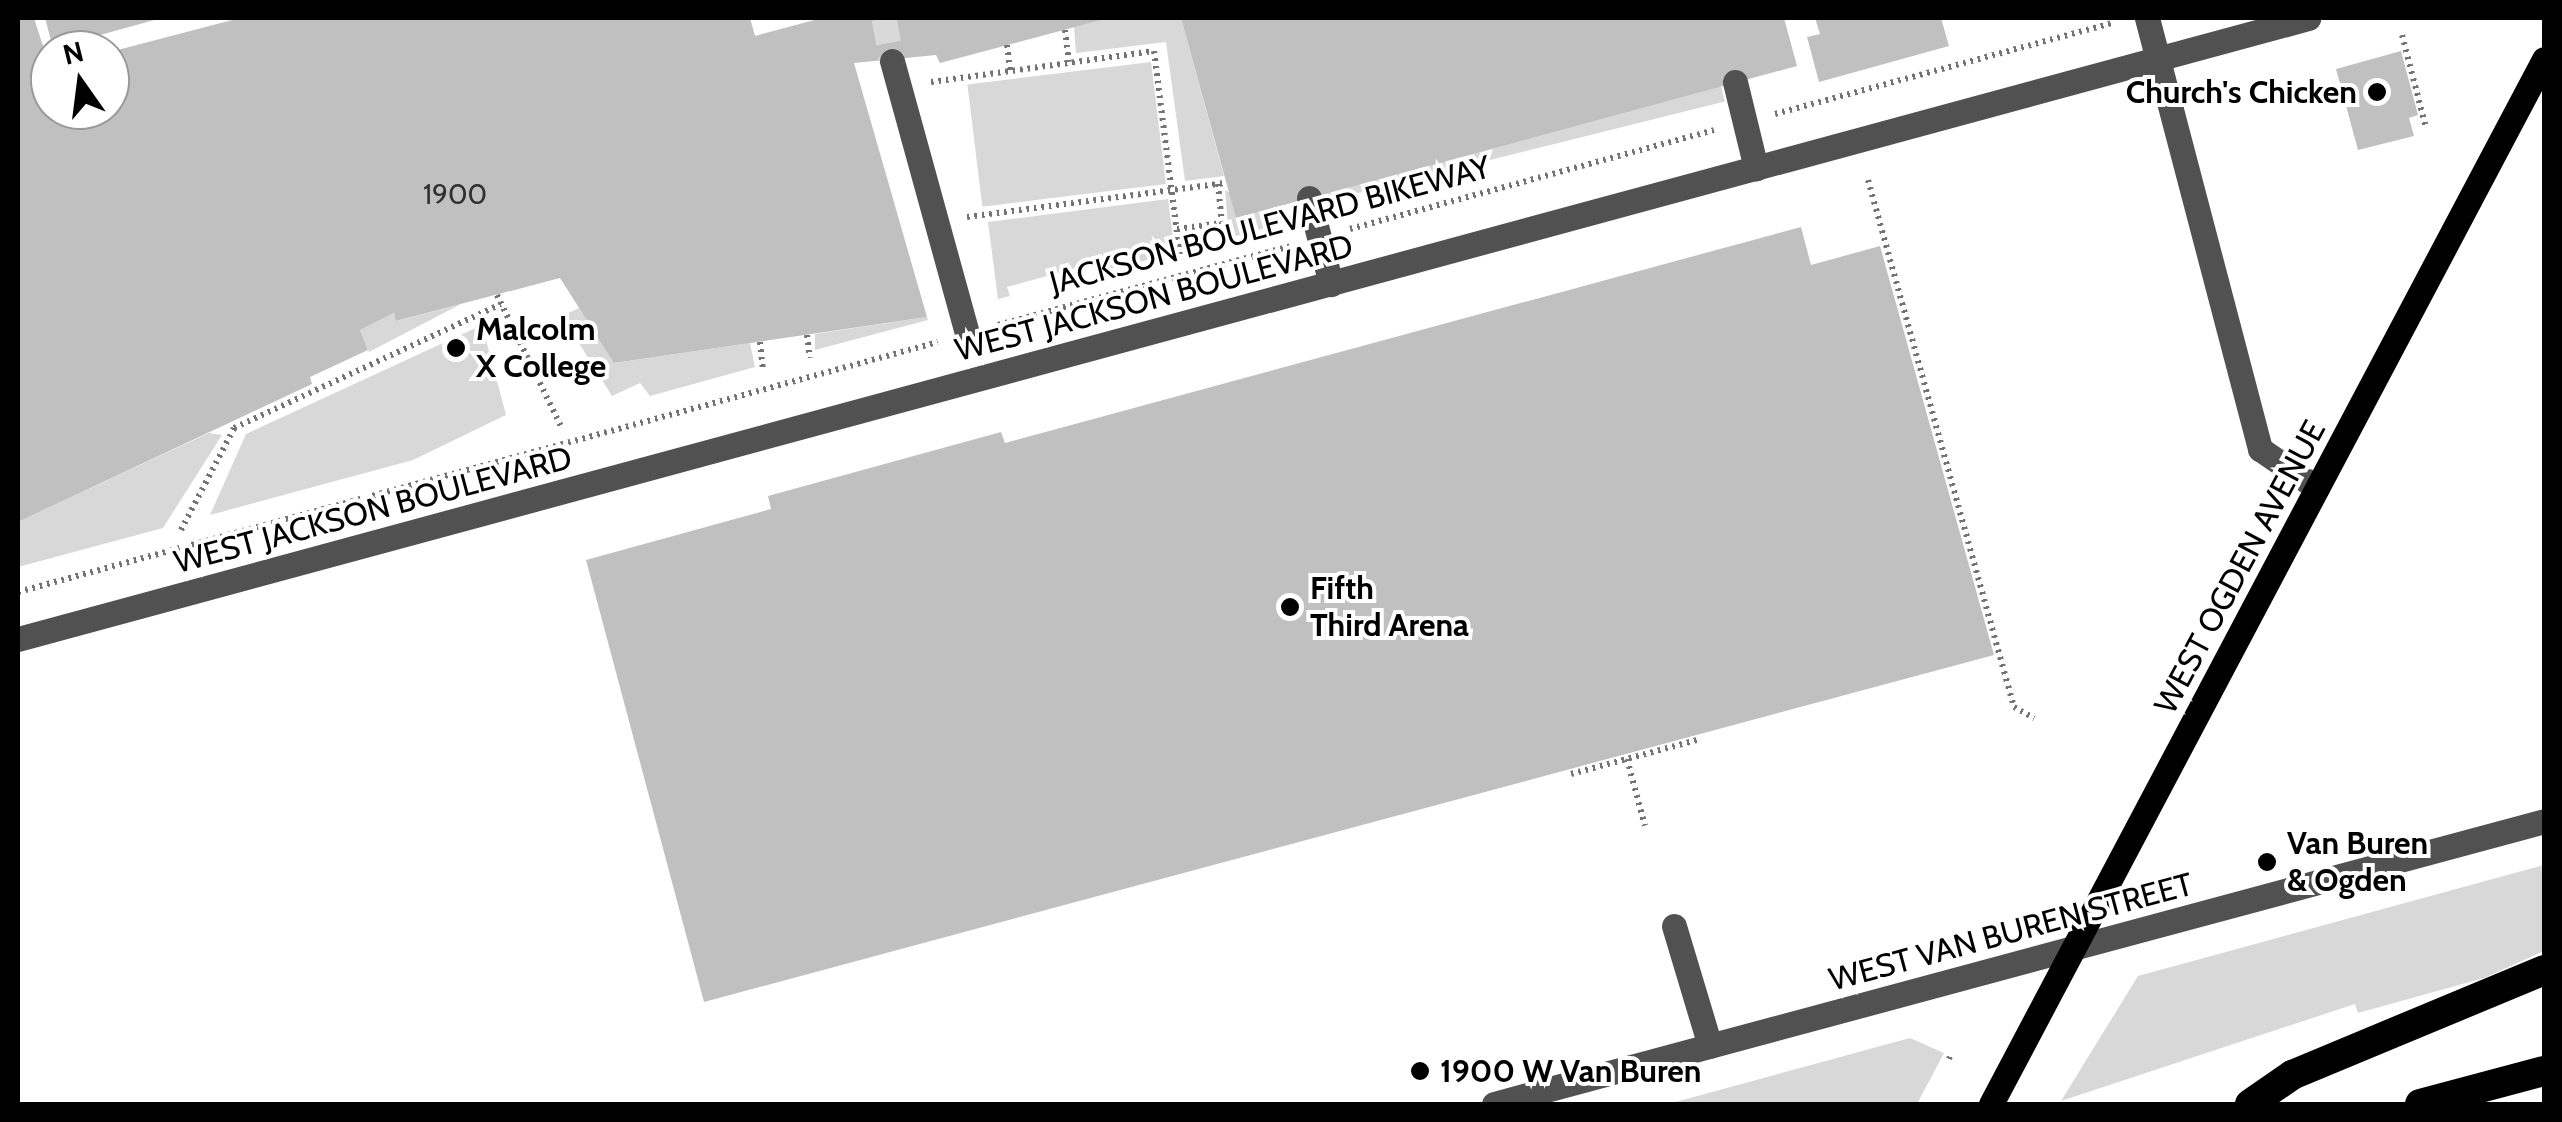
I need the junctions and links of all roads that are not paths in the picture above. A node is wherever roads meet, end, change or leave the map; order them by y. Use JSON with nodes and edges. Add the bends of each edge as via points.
{"nodes":[{"id":1,"x":2147,"y":18,"type":"edge"},
{"id":2,"x":2308,"y":18,"type":"edge"},
{"id":3,"x":2158,"y":59,"type":"junction"},
{"id":4,"x":2544,"y":59,"type":"edge"},
{"id":5,"x":896,"y":74,"type":"tunnel mouth"},
{"id":6,"x":1736,"y":82,"type":"dead end"},
{"id":7,"x":1756,"y":168,"type":"junction"},
{"id":8,"x":1309,"y":198,"type":"dead end"},
{"id":9,"x":1331,"y":284,"type":"junction"},
{"id":10,"x":967,"y":334,"type":"road end"},
{"id":11,"x":2318,"y":488,"type":"junction"},
{"id":12,"x":18,"y":640,"type":"edge"},
{"id":13,"x":2544,"y":821,"type":"edge"},
{"id":14,"x":1674,"y":926,"type":"dead end"},
{"id":15,"x":2073,"y":950,"type":"junction"},
{"id":16,"x":2544,"y":970,"type":"edge"},
{"id":17,"x":1710,"y":1046,"type":"junction"},
{"id":18,"x":2544,"y":1071,"type":"edge"},
{"id":19,"x":1494,"y":1104,"type":"edge"},
{"id":20,"x":1991,"y":1104,"type":"edge"},
{"id":21,"x":2250,"y":1104,"type":"edge"},
{"id":22,"x":2420,"y":1104,"type":"edge"}],
"edges":[{"from":1,"to":3,"type":"street"},
{"from":2,"to":3,"type":"street","name":"WEST JACKSON BOULEVARD"},
{"from":3,"to":7,"type":"street","name":"WEST JACKSON BOULEVARD"},
{"from":3,"to":11,"type":"street","via":[[2260,448]]},
{"from":4,"to":11,"type":"main road","name":"WEST OGDEN AVENUE"},
{"from":5,"to":10,"type":"street"},
{"from":6,"to":7,"type":"street"},
{"from":7,"to":9,"type":"street","name":"WEST JACKSON BOULEVARD"},
{"from":8,"to":9,"type":"street"},
{"from":9,"to":12,"type":"street","name":"WEST JACKSON BOULEVARD"},
{"from":11,"to":15,"type":"main road","name":"WEST OGDEN AVENUE"},
{"from":13,"to":15,"type":"street","name":"WEST VAN BUREN STREET"},
{"from":14,"to":17,"type":"street"},
{"from":15,"to":17,"type":"street","name":"WEST VAN BUREN STREET"},
{"from":15,"to":20,"type":"main road","name":"WEST OGDEN AVENUE"},
{"from":16,"to":21,"type":"highway","via":[[2292,1075]]},
{"from":17,"to":19,"type":"street","name":"WEST VAN BUREN STREET"},
{"from":18,"to":22,"type":"highway"}]}
